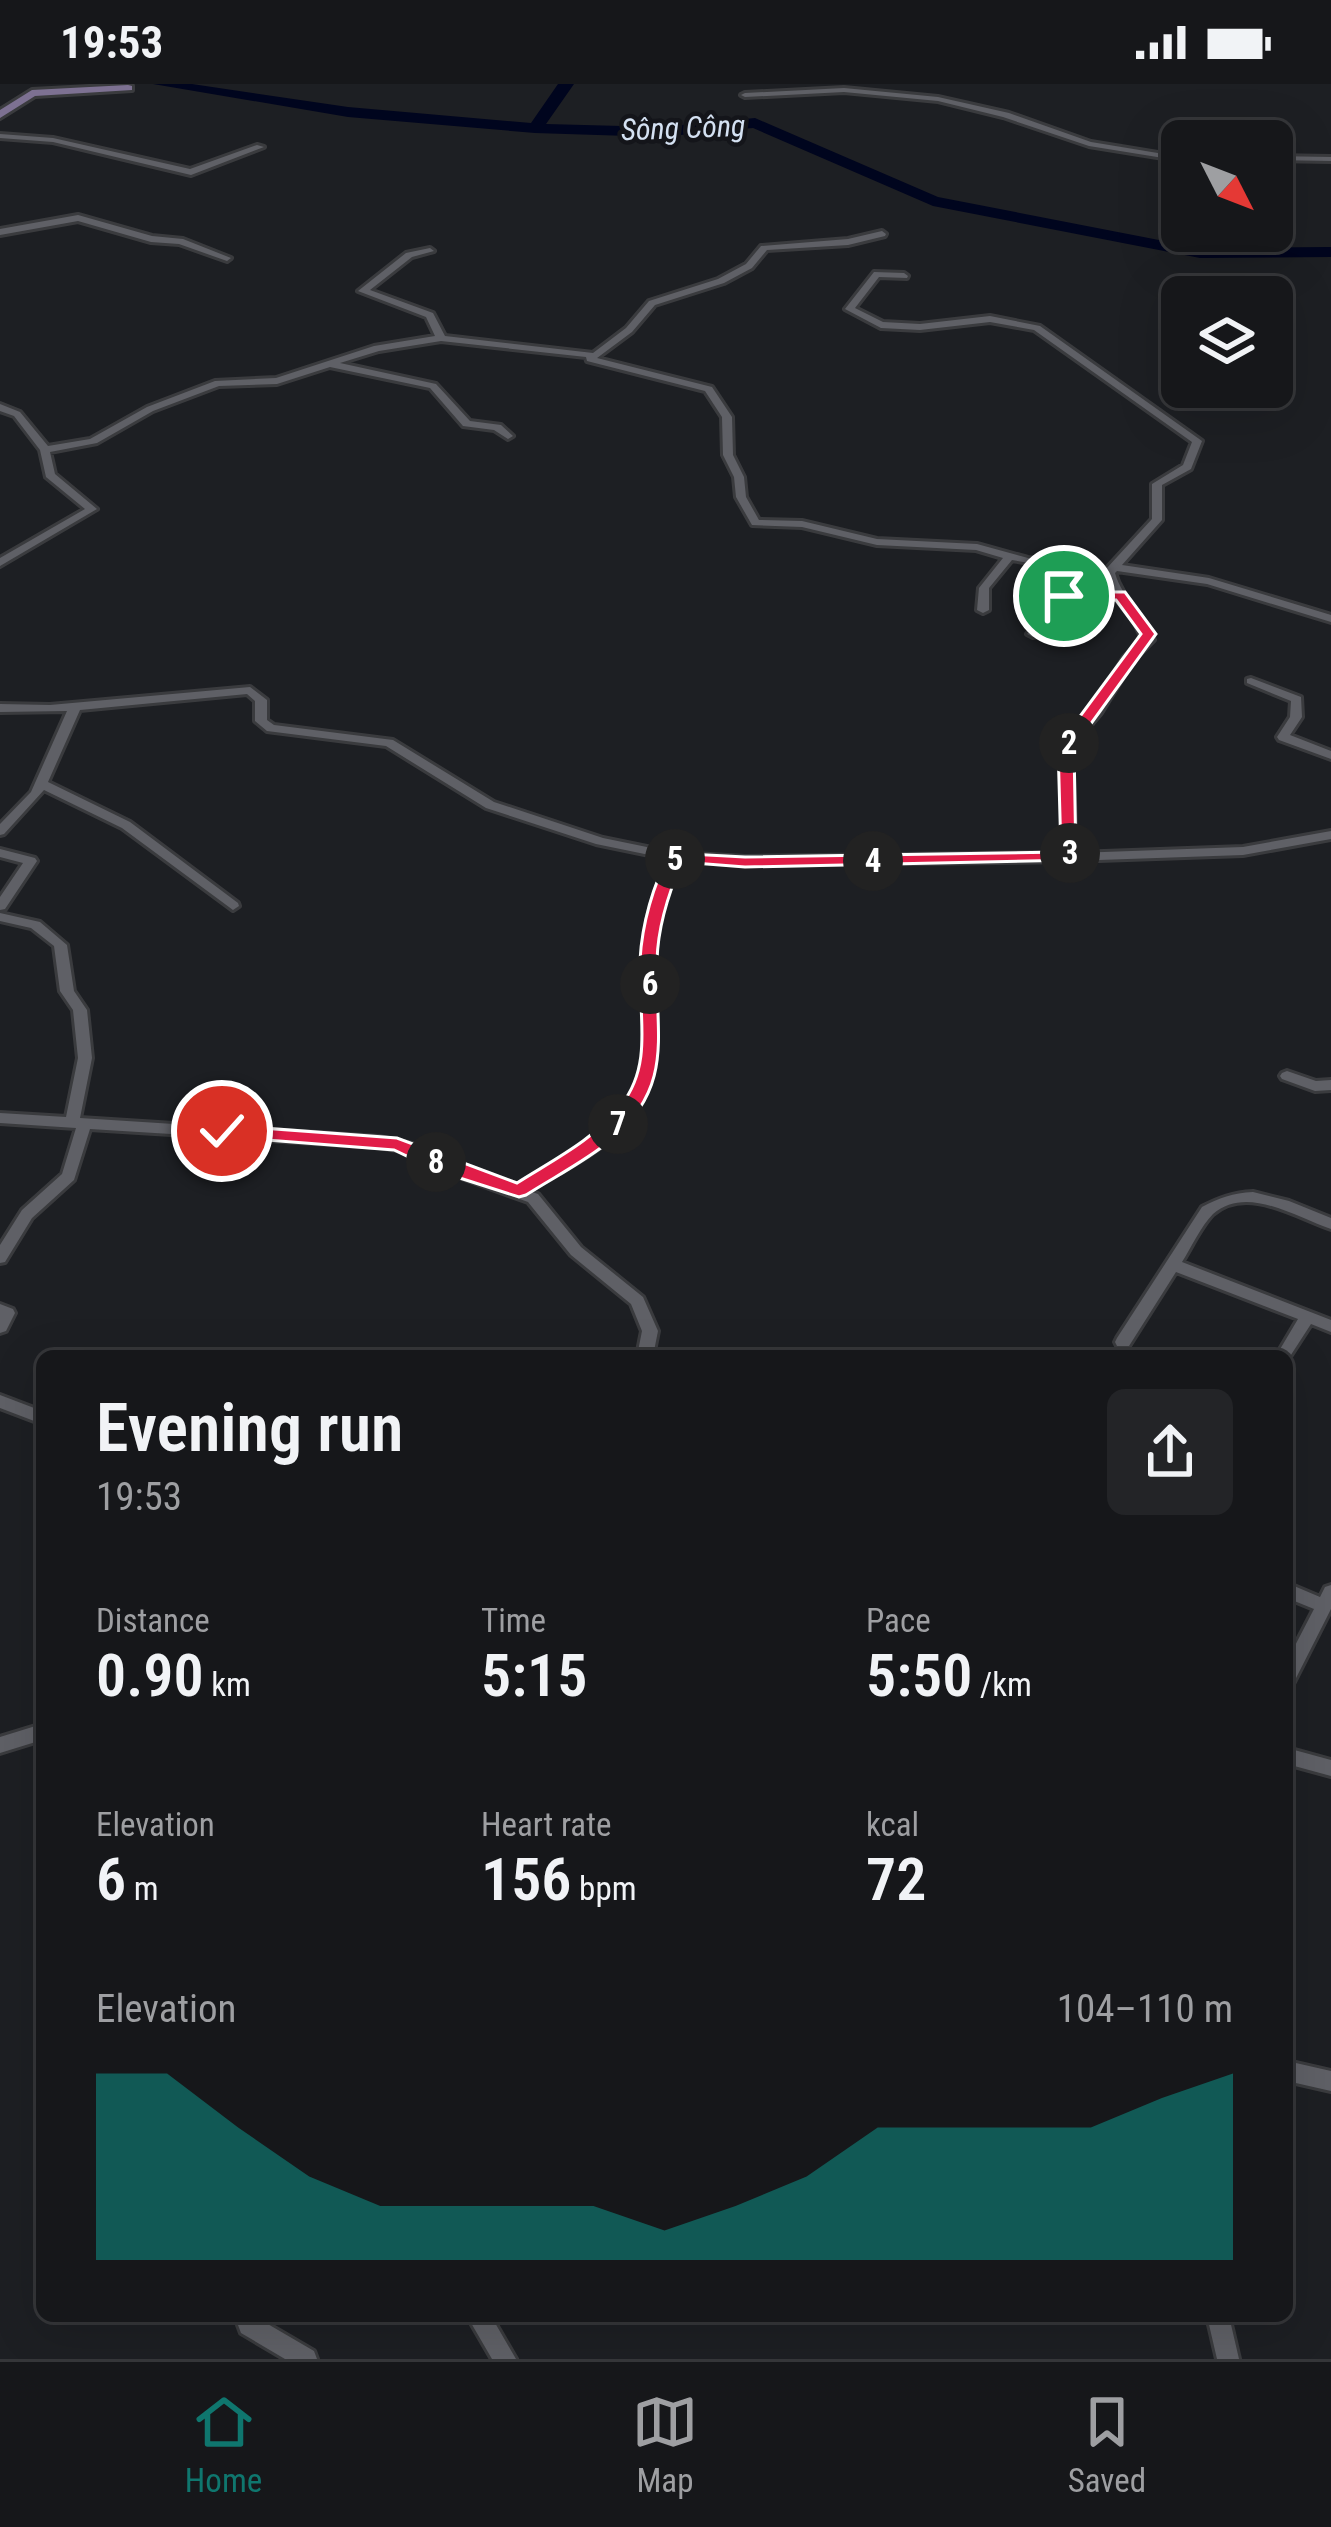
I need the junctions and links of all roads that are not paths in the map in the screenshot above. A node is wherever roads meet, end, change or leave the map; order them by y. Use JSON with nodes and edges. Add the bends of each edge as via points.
{"nodes":[{"id":1,"x":132,"y":86,"type":"edge"},
{"id":2,"x":745,"y":95,"type":"dead end"},
{"id":3,"x":0,"y":115,"type":"edge"},
{"id":4,"x":0,"y":136,"type":"edge"},
{"id":5,"x":260,"y":148,"type":"dead end"},
{"id":6,"x":1161,"y":156,"type":"edge"},
{"id":7,"x":1293,"y":158,"type":"edge"},
{"id":8,"x":1331,"y":159,"type":"edge"},
{"id":9,"x":0,"y":232,"type":"edge"},
{"id":10,"x":882,"y":234,"type":"dead end"},
{"id":11,"x":430,"y":250,"type":"dead end"},
{"id":12,"x":227,"y":258,"type":"dead end"},
{"id":13,"x":904,"y":276,"type":"dead end"},
{"id":14,"x":441,"y":338,"type":"junction"},
{"id":15,"x":591,"y":355,"type":"junction"},
{"id":16,"x":331,"y":364,"type":"junction"},
{"id":17,"x":0,"y":407,"type":"edge"},
{"id":18,"x":508,"y":436,"type":"dead end"},
{"id":19,"x":45,"y":450,"type":"junction"},
{"id":20,"x":1010,"y":556,"type":"junction"},
{"id":21,"x":0,"y":563,"type":"edge"},
{"id":22,"x":1112,"y":570,"type":"junction"},
{"id":23,"x":1120,"y":596,"type":"junction"},
{"id":24,"x":983,"y":610,"type":"dead end"},
{"id":25,"x":1331,"y":619,"type":"edge"},
{"id":26,"x":1033,"y":634,"type":"dead end"},
{"id":27,"x":1250,"y":682,"type":"dead end"},
{"id":28,"x":75,"y":707,"type":"junction"},
{"id":29,"x":0,"y":708,"type":"edge"},
{"id":30,"x":1331,"y":755,"type":"edge"},
{"id":31,"x":42,"y":784,"type":"junction"},
{"id":32,"x":0,"y":830,"type":"edge"},
{"id":33,"x":1331,"y":836,"type":"edge"},
{"id":34,"x":0,"y":853,"type":"edge"},
{"id":35,"x":1070,"y":856,"type":"junction"},
{"id":36,"x":676,"y":857,"type":"junction"},
{"id":37,"x":0,"y":906,"type":"edge"},
{"id":38,"x":233,"y":906,"type":"dead end"},
{"id":39,"x":0,"y":917,"type":"edge"},
{"id":40,"x":1287,"y":1076,"type":"dead end"},
{"id":41,"x":1331,"y":1084,"type":"edge"},
{"id":42,"x":0,"y":1118,"type":"edge"},
{"id":43,"x":79,"y":1122,"type":"junction"},
{"id":44,"x":519,"y":1190,"type":"junction"},
{"id":45,"x":1331,"y":1223,"type":"edge"},
{"id":46,"x":0,"y":1258,"type":"edge"},
{"id":47,"x":1171,"y":1264,"type":"junction"},
{"id":48,"x":0,"y":1310,"type":"edge"},
{"id":49,"x":1307,"y":1316,"type":"junction"},
{"id":50,"x":1331,"y":1326,"type":"edge"},
{"id":51,"x":0,"y":1327,"type":"edge"},
{"id":52,"x":1123,"y":1342,"type":"dead end"},
{"id":53,"x":646,"y":1350,"type":"edge"},
{"id":54,"x":1287,"y":1350,"type":"edge"},
{"id":55,"x":0,"y":1401,"type":"edge"},
{"id":56,"x":36,"y":1416,"type":"edge"},
{"id":57,"x":1293,"y":1591,"type":"edge"},
{"id":58,"x":1328,"y":1599,"type":"edge"},
{"id":59,"x":1293,"y":1667,"type":"edge"},
{"id":60,"x":36,"y":1734,"type":"edge"},
{"id":61,"x":0,"y":1744,"type":"edge"},
{"id":62,"x":1293,"y":1758,"type":"edge"},
{"id":63,"x":1331,"y":1768,"type":"edge"},
{"id":64,"x":1293,"y":2072,"type":"edge"},
{"id":65,"x":1331,"y":2081,"type":"edge"},
{"id":66,"x":482,"y":2322,"type":"edge"},
{"id":67,"x":1219,"y":2322,"type":"edge"},
{"id":68,"x":249,"y":2325,"type":"dead end"},
{"id":69,"x":305,"y":2359,"type":"edge"},
{"id":70,"x":505,"y":2359,"type":"edge"},
{"id":71,"x":1228,"y":2359,"type":"edge"}],
"edges":[{"from":1,"to":3,"type":"street","via":[[32,93]]},
{"from":2,"to":6,"type":"street","via":[[844,90],[938,99],[1089,144]]},
{"from":4,"to":5,"type":"street","via":[[191,172]]},
{"from":7,"to":8,"type":"street"},
{"from":9,"to":12,"type":"street","via":[[78,218]]},
{"from":10,"to":15,"type":"street","via":[[764,248],[743,270],[652,303]]},
{"from":11,"to":14,"type":"street","via":[[409,255],[364,290],[430,315]]},
{"from":13,"to":22,"type":"street","via":[[877,274],[850,309],[881,325],[990,320],[1036,328],[1197,441],[1187,467],[1157,484],[1157,520]]},
{"from":14,"to":15,"type":"street"},
{"from":14,"to":16,"type":"street"},
{"from":15,"to":20,"type":"street","via":[[596,364],[711,391],[728,417],[728,455],[756,523]]},
{"from":16,"to":18,"type":"street","via":[[433,386],[467,424]]},
{"from":16,"to":19,"type":"street","via":[[277,381],[218,383],[93,441]]},
{"from":17,"to":19,"type":"street","via":[[17,414]]},
{"from":19,"to":21,"type":"street","via":[[50,475],[92,509]]},
{"from":20,"to":22,"type":"street"},
{"from":20,"to":24,"type":"street","via":[[984,588]]},
{"from":22,"to":23,"type":"street"},
{"from":22,"to":25,"type":"street","via":[[1209,581]]},
{"from":23,"to":26,"type":"street","via":[[1069,594]]},
{"from":23,"to":35,"type":"street","via":[[1148,640],[1066,746]]},
{"from":27,"to":30,"type":"street","via":[[1298,699],[1283,736]]},
{"from":28,"to":29,"type":"street"},
{"from":28,"to":31,"type":"street"},
{"from":28,"to":36,"type":"street","via":[[250,690],[271,728],[389,743],[490,805]]},
{"from":31,"to":32,"type":"street"},
{"from":31,"to":38,"type":"street","via":[[126,825]]},
{"from":33,"to":35,"type":"street","via":[[1243,850]]},
{"from":34,"to":37,"type":"street","via":[[32,861]]},
{"from":35,"to":36,"type":"street"},
{"from":36,"to":44,"type":"street","via":[[648,959],[653,1047],[634,1102],[605,1135]]},
{"from":39,"to":43,"type":"street","via":[[35,925],[60,945],[67,991],[80,1010]]},
{"from":40,"to":41,"type":"street"},
{"from":42,"to":43,"type":"street"},
{"from":43,"to":44,"type":"street","via":[[397,1144]]},
{"from":43,"to":46,"type":"street","via":[[69,1176],[27,1214]]},
{"from":44,"to":53,"type":"street","via":[[638,1301],[650,1330]]},
{"from":45,"to":47,"type":"street","via":[[1262,1197],[1228,1196],[1207,1210]]},
{"from":47,"to":49,"type":"street"},
{"from":47,"to":52,"type":"street"},
{"from":48,"to":51,"type":"street","via":[[7,1313]]},
{"from":49,"to":50,"type":"street"},
{"from":49,"to":54,"type":"street"},
{"from":55,"to":56,"type":"street"},
{"from":57,"to":58,"type":"street"},
{"from":58,"to":59,"type":"street"},
{"from":60,"to":61,"type":"street"},
{"from":62,"to":63,"type":"street"},
{"from":64,"to":65,"type":"street"},
{"from":66,"to":70,"type":"street"},
{"from":67,"to":71,"type":"street"},
{"from":68,"to":69,"type":"street"}]}
